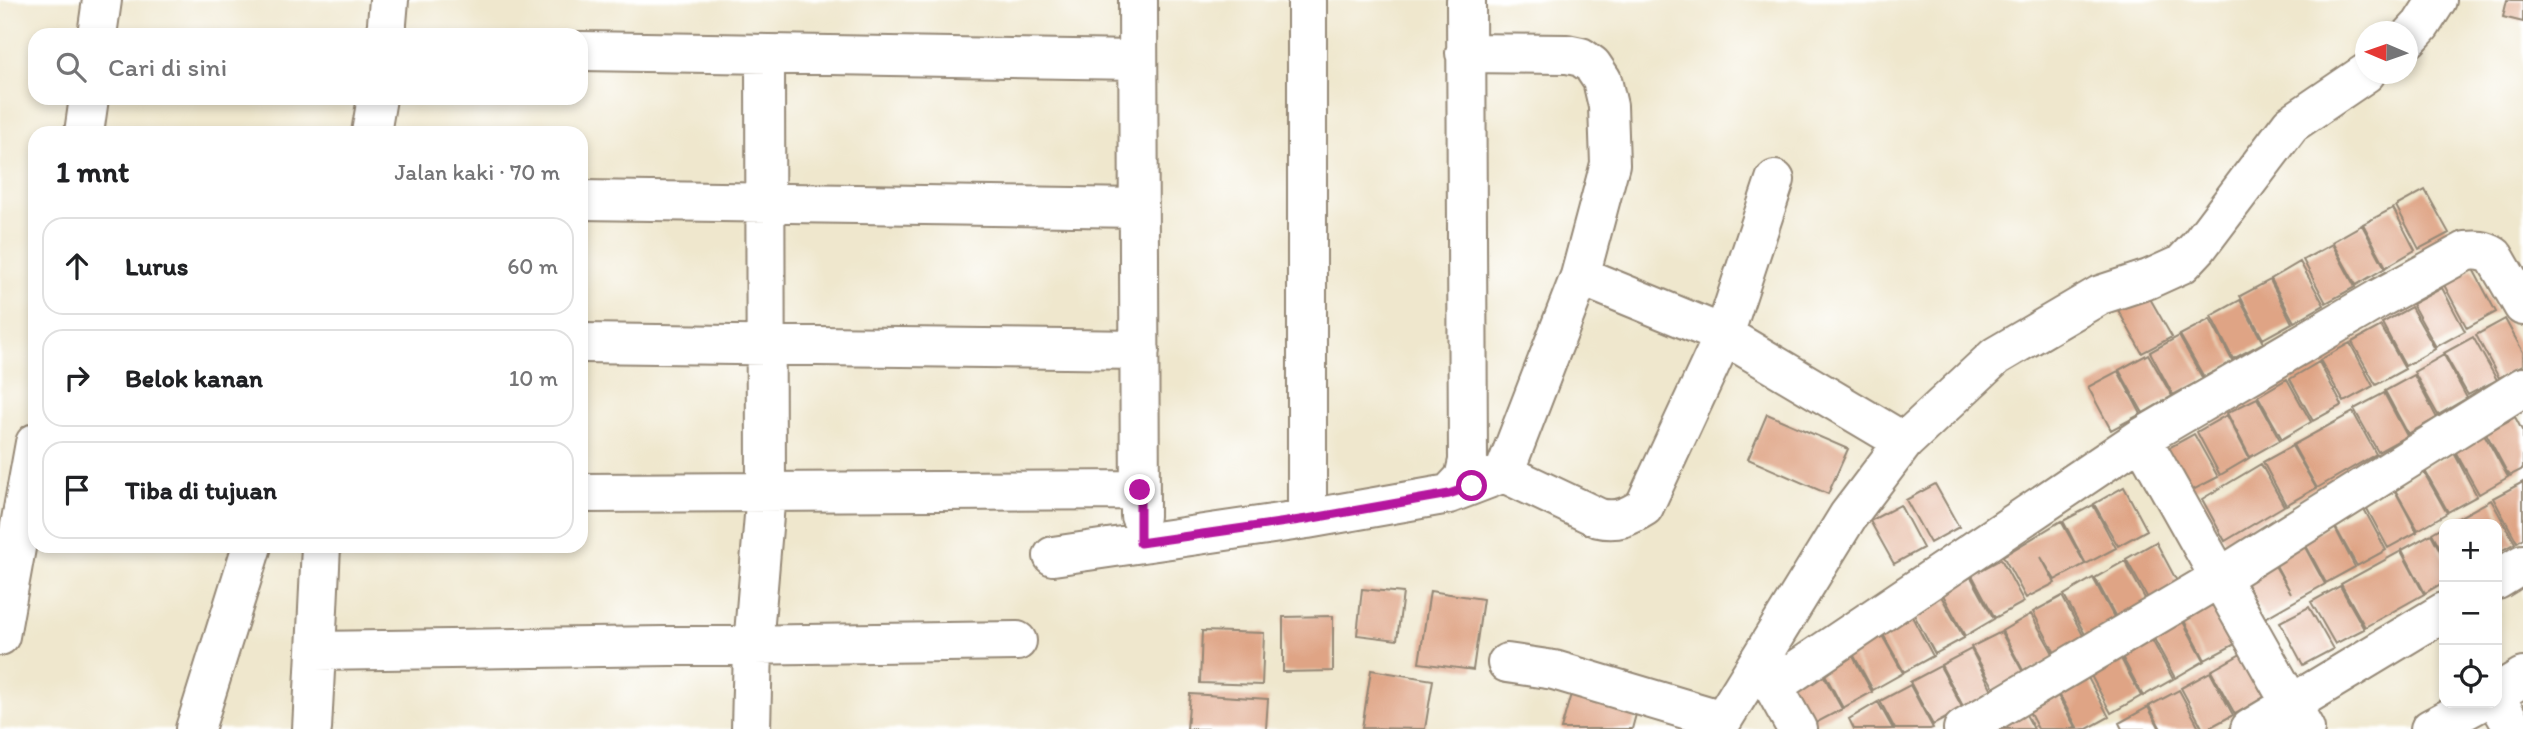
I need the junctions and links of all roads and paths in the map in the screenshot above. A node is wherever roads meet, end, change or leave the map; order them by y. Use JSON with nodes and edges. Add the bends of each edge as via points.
{"nodes":[{"id":1,"x":102,"y":0,"type":"edge"},
{"id":2,"x":389,"y":0,"type":"edge"},
{"id":3,"x":1138,"y":0,"type":"edge"},
{"id":4,"x":1307,"y":0,"type":"edge"},
{"id":5,"x":1466,"y":0,"type":"edge"},
{"id":6,"x":2437,"y":0,"type":"edge"},
{"id":7,"x":98,"y":28,"type":"edge"},
{"id":8,"x":387,"y":28,"type":"edge"},
{"id":9,"x":2418,"y":28,"type":"edge"},
{"id":10,"x":588,"y":51,"type":"edge"},
{"id":11,"x":1465,"y":53,"type":"junction"},
{"id":12,"x":765,"y":54,"type":"junction"},
{"id":13,"x":1138,"y":60,"type":"junction"},
{"id":14,"x":2355,"y":80,"type":"edge"},
{"id":15,"x":88,"y":105,"type":"edge"},
{"id":16,"x":376,"y":105,"type":"edge"},
{"id":17,"x":85,"y":126,"type":"edge"},
{"id":18,"x":372,"y":126,"type":"edge"},
{"id":19,"x":1775,"y":180,"type":"dead end"},
{"id":20,"x":588,"y":200,"type":"edge"},
{"id":21,"x":766,"y":201,"type":"junction"},
{"id":22,"x":1139,"y":208,"type":"junction"},
{"id":23,"x":1580,"y":276,"type":"junction"},
{"id":24,"x":2523,"y":306,"type":"edge"},
{"id":25,"x":1724,"y":335,"type":"junction"},
{"id":26,"x":588,"y":343,"type":"edge"},
{"id":27,"x":764,"y":344,"type":"junction"},
{"id":28,"x":1139,"y":350,"type":"junction"},
{"id":29,"x":2523,"y":387,"type":"edge"},
{"id":30,"x":2141,"y":438,"type":"junction"},
{"id":31,"x":1904,"y":442,"type":"junction"},
{"id":32,"x":1504,"y":473,"type":"junction"},
{"id":33,"x":28,"y":482,"type":"edge"},
{"id":34,"x":1140,"y":490,"type":"junction"},
{"id":35,"x":766,"y":492,"type":"junction"},
{"id":36,"x":588,"y":493,"type":"edge"},
{"id":37,"x":1449,"y":494,"type":"junction"},
{"id":38,"x":1307,"y":519,"type":"junction"},
{"id":39,"x":1140,"y":543,"type":"junction"},
{"id":40,"x":250,"y":553,"type":"edge"},
{"id":41,"x":321,"y":553,"type":"edge"},
{"id":42,"x":1053,"y":556,"type":"dead end"},
{"id":43,"x":2523,"y":564,"type":"edge"},
{"id":44,"x":2502,"y":577,"type":"edge"},
{"id":45,"x":2219,"y":578,"type":"junction"},
{"id":46,"x":2439,"y":616,"type":"edge"},
{"id":47,"x":0,"y":636,"type":"edge"},
{"id":48,"x":1017,"y":641,"type":"dead end"},
{"id":49,"x":753,"y":646,"type":"junction"},
{"id":50,"x":316,"y":650,"type":"junction"},
{"id":51,"x":1507,"y":663,"type":"dead end"},
{"id":52,"x":2523,"y":677,"type":"edge"},
{"id":53,"x":2502,"y":690,"type":"edge"},
{"id":54,"x":2469,"y":708,"type":"edge"},
{"id":55,"x":2502,"y":708,"type":"edge"},
{"id":56,"x":2298,"y":717,"type":"edge"},
{"id":57,"x":1719,"y":724,"type":"edge"},
{"id":58,"x":195,"y":729,"type":"edge"},
{"id":59,"x":312,"y":729,"type":"edge"},
{"id":60,"x":751,"y":729,"type":"edge"},
{"id":61,"x":1797,"y":729,"type":"edge"},
{"id":62,"x":1963,"y":729,"type":"edge"},
{"id":63,"x":2250,"y":729,"type":"edge"},
{"id":64,"x":2430,"y":729,"type":"edge"},
{"id":65,"x":2514,"y":729,"type":"edge"}],
"edges":[{"from":1,"to":7,"type":"street"},
{"from":2,"to":8,"type":"street"},
{"from":3,"to":13,"type":"street"},
{"from":4,"to":38,"type":"street"},
{"from":5,"to":11,"type":"street"},
{"from":6,"to":9,"type":"street"},
{"from":10,"to":12,"type":"street"},
{"from":11,"to":23,"type":"street","via":[[1567,54],[1592,65],[1602,80],[1608,106],[1610,164]]},
{"from":11,"to":37,"type":"street","via":[[1468,461],[1464,478]]},
{"from":12,"to":13,"type":"street"},
{"from":12,"to":21,"type":"street"},
{"from":13,"to":22,"type":"street"},
{"from":14,"to":31,"type":"street","via":[[2291,124],[2182,264],[2100,295],[1996,356]]},
{"from":15,"to":17,"type":"street"},
{"from":16,"to":18,"type":"street"},
{"from":19,"to":25,"type":"street"},
{"from":20,"to":21,"type":"street"},
{"from":21,"to":22,"type":"street"},
{"from":21,"to":27,"type":"street"},
{"from":22,"to":28,"type":"street"},
{"from":23,"to":25,"type":"street"},
{"from":23,"to":32,"type":"street"},
{"from":24,"to":30,"type":"street","via":[[2494,256],[2466,251]]},
{"from":25,"to":31,"type":"street"},
{"from":25,"to":32,"type":"street","via":[[1644,507],[1612,521],[1599,518]]},
{"from":26,"to":27,"type":"street"},
{"from":27,"to":28,"type":"street"},
{"from":27,"to":35,"type":"street"},
{"from":28,"to":34,"type":"street"},
{"from":29,"to":45,"type":"street"},
{"from":30,"to":45,"type":"street"},
{"from":30,"to":61,"type":"street","via":[[1773,686]]},
{"from":31,"to":57,"type":"street","via":[[1848,516]]},
{"from":32,"to":37,"type":"street"},
{"from":33,"to":47,"type":"street"},
{"from":34,"to":35,"type":"street"},
{"from":34,"to":39,"type":"street"},
{"from":35,"to":36,"type":"street"},
{"from":35,"to":49,"type":"street"},
{"from":37,"to":38,"type":"street"},
{"from":38,"to":39,"type":"street"},
{"from":39,"to":42,"type":"street"},
{"from":40,"to":58,"type":"street"},
{"from":41,"to":50,"type":"street"},
{"from":43,"to":44,"type":"street"},
{"from":45,"to":56,"type":"street"},
{"from":45,"to":62,"type":"street"},
{"from":46,"to":56,"type":"street"},
{"from":48,"to":49,"type":"street"},
{"from":49,"to":50,"type":"street"},
{"from":49,"to":60,"type":"street"},
{"from":50,"to":59,"type":"street"},
{"from":51,"to":57,"type":"street","via":[[1554,670]]},
{"from":52,"to":53,"type":"street"},
{"from":54,"to":64,"type":"street"},
{"from":55,"to":65,"type":"street"},
{"from":56,"to":63,"type":"street"}]}
